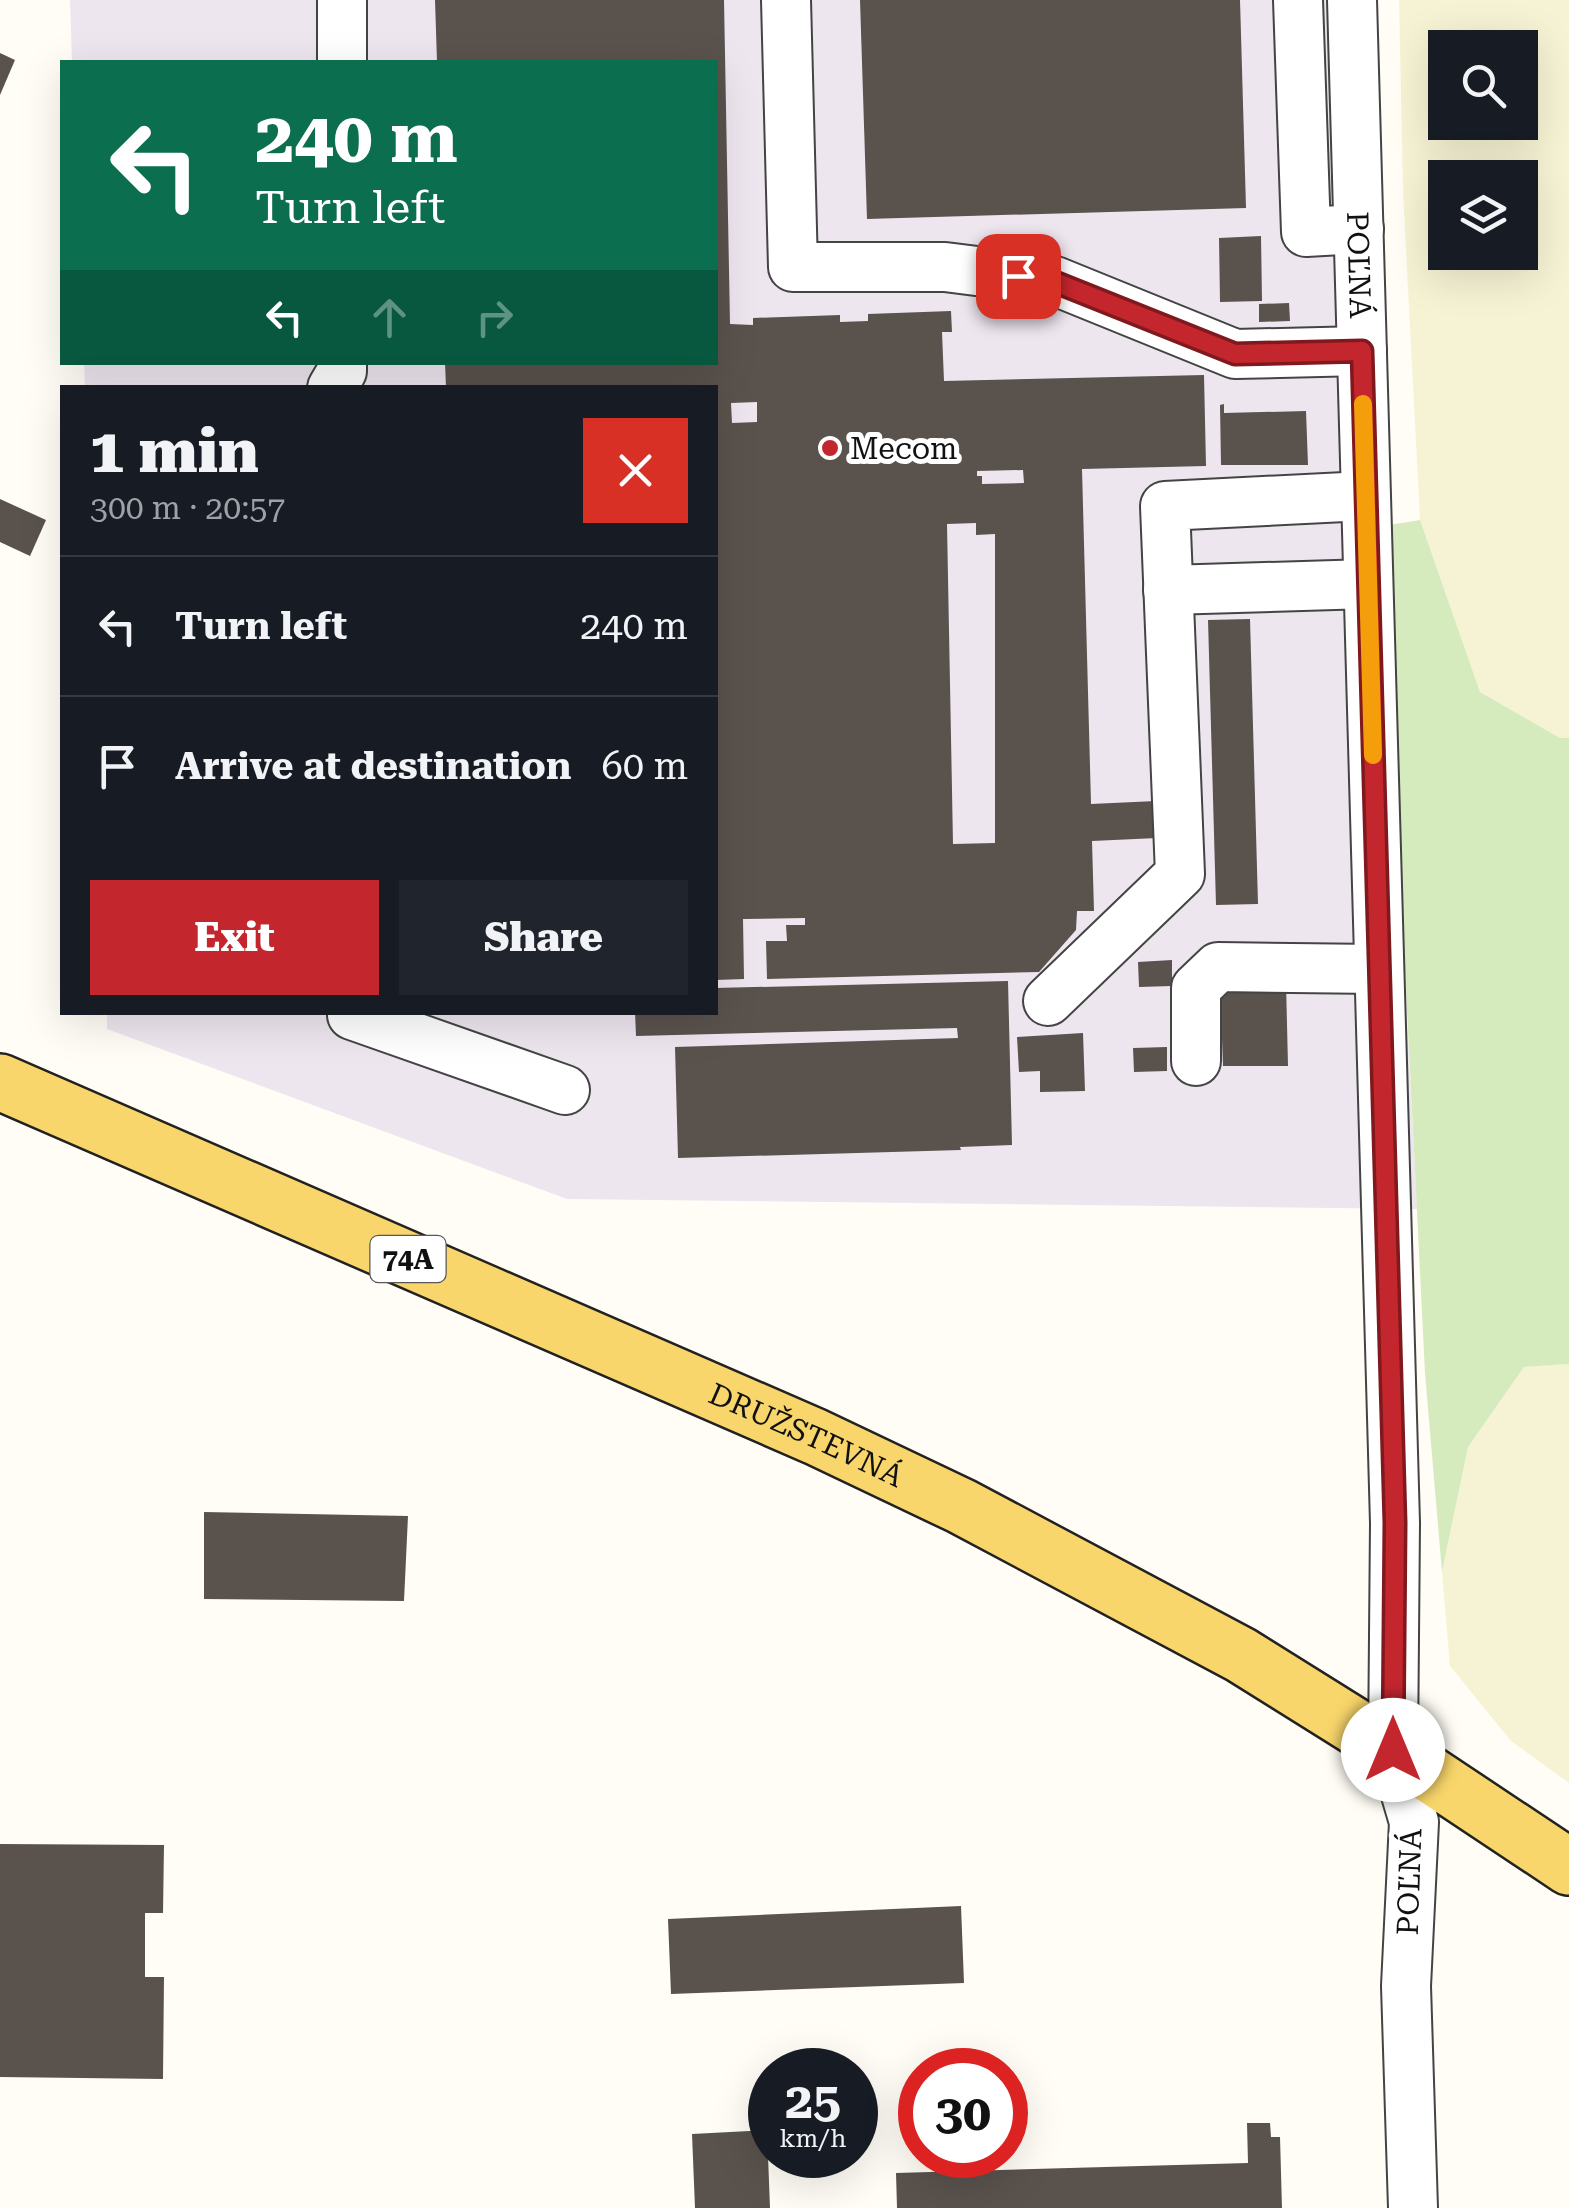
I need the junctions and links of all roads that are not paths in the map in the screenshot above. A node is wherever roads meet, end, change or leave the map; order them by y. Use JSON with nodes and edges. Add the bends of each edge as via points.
{"nodes":[{"id":1,"x":342,"y":0,"type":"edge"},
{"id":2,"x":786,"y":0,"type":"edge"},
{"id":3,"x":1298,"y":0,"type":"edge"},
{"id":4,"x":1352,"y":0,"type":"edge"},
{"id":5,"x":342,"y":60,"type":"edge"},
{"id":6,"x":1359,"y":229,"type":"junction"},
{"id":7,"x":1362,"y":351,"type":"junction"},
{"id":8,"x":1364,"y":496,"type":"junction"},
{"id":9,"x":1368,"y":584,"type":"junction"},
{"id":10,"x":1168,"y":590,"type":"junction"},
{"id":11,"x":1378,"y":969,"type":"junction"},
{"id":12,"x":1048,"y":1001,"type":"dead end"},
{"id":13,"x":360,"y":1015,"type":"edge"},
{"id":14,"x":1196,"y":1061,"type":"dead end"},
{"id":15,"x":0,"y":1082,"type":"edge"},
{"id":16,"x":565,"y":1090,"type":"dead end"},
{"id":17,"x":1393,"y":1750,"type":"junction"},
{"id":18,"x":1569,"y":1868,"type":"edge"},
{"id":19,"x":1413,"y":2208,"type":"edge"}],
"edges":[{"from":1,"to":5,"type":"street"},
{"from":2,"to":7,"type":"street","via":[[792,267],[945,267],[1055,282],[1235,354]]},
{"from":3,"to":6,"type":"street","via":[[1306,232]]},
{"from":4,"to":6,"type":"street","name":"POĽNÁ"},
{"from":6,"to":7,"type":"street","name":"POĽNÁ"},
{"from":7,"to":8,"type":"street","name":"POĽNÁ"},
{"from":8,"to":9,"type":"street","name":"POĽNÁ"},
{"from":8,"to":10,"type":"street","via":[[1165,506]]},
{"from":9,"to":10,"type":"street"},
{"from":9,"to":11,"type":"street","name":"POĽNÁ"},
{"from":10,"to":12,"type":"street","via":[[1180,874]]},
{"from":11,"to":14,"type":"street","via":[[1218,968],[1196,988]]},
{"from":11,"to":17,"type":"street","name":"POĽNÁ","via":[[1395,1523]]},
{"from":13,"to":16,"type":"street"},
{"from":15,"to":17,"type":"main road","name":"DRUŽSTEVNÁ","number":"74A","via":[[945,1498],[1241,1655]]},
{"from":17,"to":18,"type":"main road","name":"DRUŽSTEVNÁ","number":"74A"},
{"from":17,"to":19,"type":"street","name":"POĽNÁ","via":[[1414,1822],[1406,1986]]}]}
